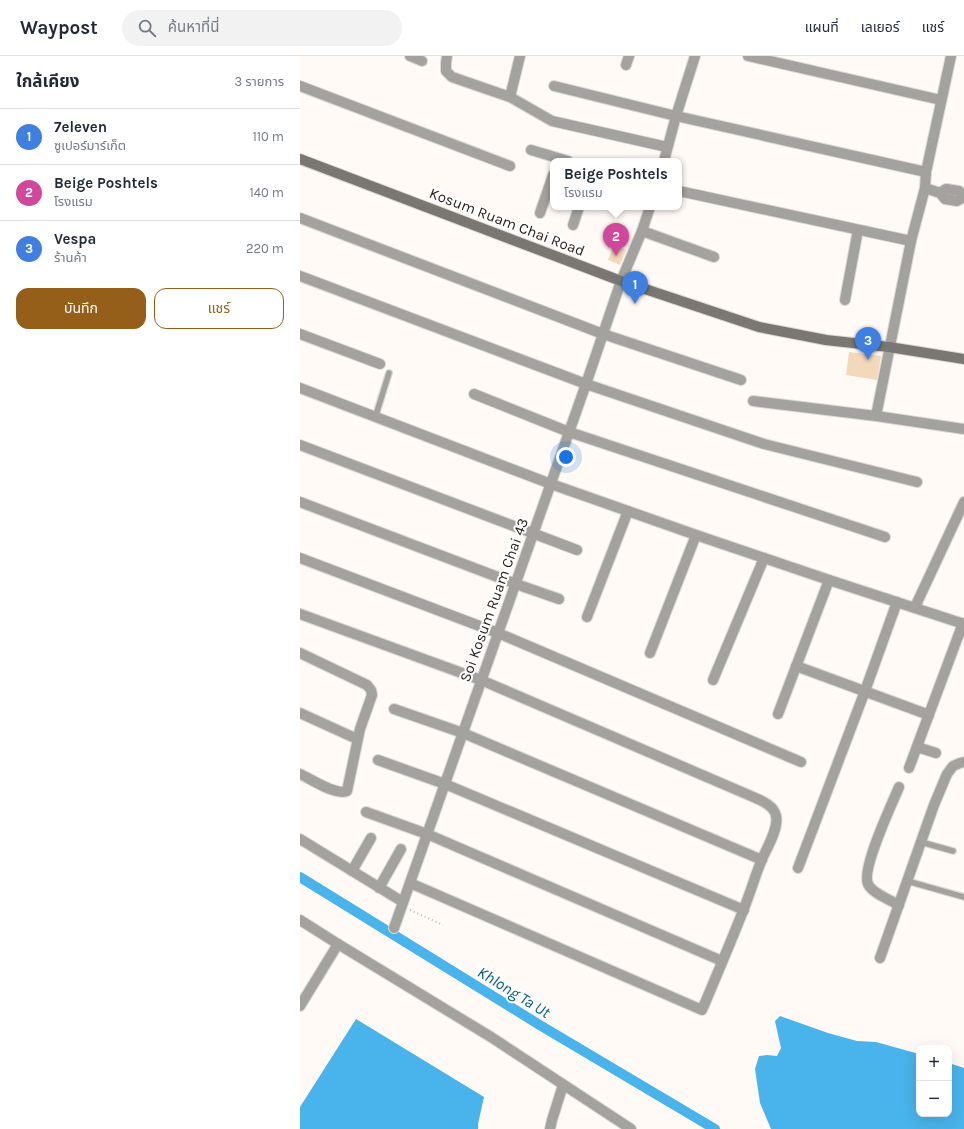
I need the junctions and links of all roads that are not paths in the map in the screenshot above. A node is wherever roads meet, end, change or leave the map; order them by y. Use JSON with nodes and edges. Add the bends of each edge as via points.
{"nodes":[{"id":1,"x":410,"y":56,"type":"edge"},
{"id":2,"x":447,"y":56,"type":"edge"},
{"id":3,"x":520,"y":56,"type":"edge"},
{"id":4,"x":694,"y":56,"type":"edge"},
{"id":5,"x":748,"y":56,"type":"edge"},
{"id":6,"x":951,"y":56,"type":"edge"},
{"id":7,"x":422,"y":61,"type":"dead end"},
{"id":8,"x":300,"y":86,"type":"edge"},
{"id":9,"x":554,"y":86,"type":"dead end"},
{"id":10,"x":510,"y":98,"type":"junction"},
{"id":11,"x":941,"y":100,"type":"junction"},
{"id":12,"x":676,"y":116,"type":"junction"},
{"id":13,"x":667,"y":147,"type":"junction"},
{"id":14,"x":531,"y":150,"type":"dead end"},
{"id":15,"x":556,"y":158,"type":"edge"},
{"id":16,"x":665,"y":158,"type":"edge"},
{"id":17,"x":300,"y":159,"type":"edge"},
{"id":18,"x":510,"y":166,"type":"dead end"},
{"id":19,"x":926,"y":172,"type":"junction"},
{"id":20,"x":550,"y":184,"type":"edge"},
{"id":21,"x":925,"y":188,"type":"junction"},
{"id":22,"x":682,"y":192,"type":"edge"},
{"id":23,"x":964,"y":197,"type":"edge"},
{"id":24,"x":577,"y":210,"type":"edge"},
{"id":25,"x":649,"y":210,"type":"edge"},
{"id":26,"x":540,"y":213,"type":"dead end"},
{"id":27,"x":300,"y":218,"type":"edge"},
{"id":28,"x":573,"y":225,"type":"dead end"},
{"id":29,"x":858,"y":230,"type":"junction"},
{"id":30,"x":642,"y":231,"type":"junction"},
{"id":31,"x":911,"y":241,"type":"junction"},
{"id":32,"x":714,"y":257,"type":"dead end"},
{"id":33,"x":300,"y":276,"type":"edge"},
{"id":34,"x":621,"y":281,"type":"junction"},
{"id":35,"x":845,"y":300,"type":"dead end"},
{"id":36,"x":300,"y":334,"type":"edge"},
{"id":37,"x":603,"y":334,"type":"junction"},
{"id":38,"x":889,"y":348,"type":"junction"},
{"id":39,"x":964,"y":359,"type":"edge"},
{"id":40,"x":380,"y":364,"type":"dead end"},
{"id":41,"x":389,"y":374,"type":"dead end"},
{"id":42,"x":741,"y":380,"type":"dead end"},
{"id":43,"x":586,"y":384,"type":"junction"},
{"id":44,"x":300,"y":388,"type":"edge"},
{"id":45,"x":474,"y":394,"type":"dead end"},
{"id":46,"x":753,"y":401,"type":"dead end"},
{"id":47,"x":876,"y":416,"type":"junction"},
{"id":48,"x":375,"y":418,"type":"junction"},
{"id":49,"x":964,"y":429,"type":"edge"},
{"id":50,"x":569,"y":432,"type":"junction"},
{"id":51,"x":300,"y":444,"type":"edge"},
{"id":52,"x":917,"y":482,"type":"dead end"},
{"id":53,"x":551,"y":484,"type":"junction"},
{"id":54,"x":300,"y":502,"type":"edge"},
{"id":55,"x":964,"y":502,"type":"edge"},
{"id":56,"x":628,"y":511,"type":"junction"},
{"id":57,"x":533,"y":534,"type":"junction"},
{"id":58,"x":696,"y":535,"type":"junction"},
{"id":59,"x":885,"y":537,"type":"dead end"},
{"id":60,"x":577,"y":550,"type":"dead end"},
{"id":61,"x":300,"y":558,"type":"edge"},
{"id":62,"x":764,"y":558,"type":"junction"},
{"id":63,"x":829,"y":580,"type":"junction"},
{"id":64,"x":516,"y":584,"type":"junction"},
{"id":65,"x":559,"y":599,"type":"dead end"},
{"id":66,"x":897,"y":602,"type":"junction"},
{"id":67,"x":915,"y":607,"type":"junction"},
{"id":68,"x":300,"y":614,"type":"edge"},
{"id":69,"x":587,"y":617,"type":"dead end"},
{"id":70,"x":963,"y":623,"type":"edge"},
{"id":71,"x":498,"y":633,"type":"junction"},
{"id":72,"x":300,"y":653,"type":"edge"},
{"id":73,"x":650,"y":653,"type":"dead end"},
{"id":74,"x":796,"y":666,"type":"junction"},
{"id":75,"x":481,"y":680,"type":"junction"},
{"id":76,"x":713,"y":680,"type":"dead end"},
{"id":77,"x":865,"y":691,"type":"junction"},
{"id":78,"x":394,"y":708,"type":"dead end"},
{"id":79,"x":300,"y":713,"type":"edge"},
{"id":80,"x":778,"y":714,"type":"dead end"},
{"id":81,"x":929,"y":715,"type":"junction"},
{"id":82,"x":463,"y":733,"type":"junction"},
{"id":83,"x":357,"y":739,"type":"junction"},
{"id":84,"x":917,"y":747,"type":"junction"},
{"id":85,"x":936,"y":753,"type":"dead end"},
{"id":86,"x":378,"y":760,"type":"dead end"},
{"id":87,"x":801,"y":762,"type":"dead end"},
{"id":88,"x":964,"y":762,"type":"edge"},
{"id":89,"x":909,"y":768,"type":"dead end"},
{"id":90,"x":300,"y":774,"type":"edge"},
{"id":91,"x":445,"y":784,"type":"junction"},
{"id":92,"x":899,"y":787,"type":"dead end"},
{"id":93,"x":366,"y":812,"type":"dead end"},
{"id":94,"x":427,"y":834,"type":"junction"},
{"id":95,"x":371,"y":838,"type":"dead end"},
{"id":96,"x":300,"y":839,"type":"edge"},
{"id":97,"x":921,"y":842,"type":"junction"},
{"id":98,"x":401,"y":849,"type":"dead end"},
{"id":99,"x":953,"y":851,"type":"dead end"},
{"id":100,"x":762,"y":860,"type":"junction"},
{"id":101,"x":798,"y":868,"type":"dead end"},
{"id":102,"x":352,"y":871,"type":"junction"},
{"id":103,"x":907,"y":881,"type":"junction"},
{"id":104,"x":410,"y":883,"type":"junction"},
{"id":105,"x":379,"y":888,"type":"junction"},
{"id":106,"x":964,"y":897,"type":"edge"},
{"id":107,"x":402,"y":904,"type":"junction"},
{"id":108,"x":899,"y":905,"type":"junction"},
{"id":109,"x":744,"y":910,"type":"junction"},
{"id":110,"x":300,"y":920,"type":"edge"},
{"id":111,"x":394,"y":928,"type":"dead end"},
{"id":112,"x":338,"y":944,"type":"junction"},
{"id":113,"x":880,"y":958,"type":"dead end"},
{"id":114,"x":722,"y":961,"type":"junction"},
{"id":115,"x":301,"y":1000,"type":"edge"},
{"id":116,"x":563,"y":1085,"type":"junction"},
{"id":117,"x":550,"y":1129,"type":"edge"},
{"id":118,"x":631,"y":1129,"type":"edge"}],
"edges":[{"from":1,"to":7,"type":"street"},
{"from":2,"to":10,"type":"street","via":[[446,71],[452,77]]},
{"from":3,"to":10,"type":"street"},
{"from":4,"to":12,"type":"street"},
{"from":5,"to":11,"type":"street"},
{"from":6,"to":11,"type":"street"},
{"from":8,"to":18,"type":"street"},
{"from":9,"to":12,"type":"street"},
{"from":10,"to":13,"type":"street","via":[[552,121]]},
{"from":11,"to":19,"type":"street"},
{"from":12,"to":13,"type":"street"},
{"from":12,"to":19,"type":"street"},
{"from":13,"to":16,"type":"street"},
{"from":14,"to":15,"type":"street"},
{"from":17,"to":34,"type":"street","name":"Kosum Ruam Chai Road"},
{"from":19,"to":21,"type":"street"},
{"from":20,"to":26,"type":"street"},
{"from":21,"to":23,"type":"street","via":[[940,193],[945,199],[957,201]]},
{"from":21,"to":31,"type":"street"},
{"from":22,"to":29,"type":"street"},
{"from":24,"to":28,"type":"street"},
{"from":25,"to":30,"type":"street","name":"Soi Kosum Ruam Chai 43"},
{"from":27,"to":37,"type":"street"},
{"from":29,"to":31,"type":"street"},
{"from":29,"to":35,"type":"street"},
{"from":30,"to":32,"type":"street"},
{"from":30,"to":34,"type":"street","name":"Soi Kosum Ruam Chai 43"},
{"from":31,"to":38,"type":"street"},
{"from":33,"to":43,"type":"street"},
{"from":34,"to":37,"type":"street","name":"Soi Kosum Ruam Chai 43"},
{"from":34,"to":38,"type":"street","name":"Kosum Ruam Chai Road","via":[[759,327],[826,340]]},
{"from":36,"to":40,"type":"street"},
{"from":37,"to":42,"type":"street"},
{"from":37,"to":43,"type":"street","name":"Soi Kosum Ruam Chai 43"},
{"from":38,"to":39,"type":"street","name":"Kosum Ruam Chai Road"},
{"from":38,"to":47,"type":"street"},
{"from":41,"to":48,"type":"lane"},
{"from":43,"to":50,"type":"street","name":"Soi Kosum Ruam Chai 43"},
{"from":43,"to":52,"type":"street","via":[[764,444]]},
{"from":44,"to":48,"type":"street"},
{"from":45,"to":50,"type":"street"},
{"from":46,"to":47,"type":"street"},
{"from":47,"to":49,"type":"street"},
{"from":48,"to":53,"type":"street"},
{"from":50,"to":53,"type":"street","name":"Soi Kosum Ruam Chai 43"},
{"from":50,"to":59,"type":"street"},
{"from":51,"to":57,"type":"street"},
{"from":53,"to":56,"type":"street"},
{"from":53,"to":57,"type":"street","name":"Soi Kosum Ruam Chai 43"},
{"from":54,"to":64,"type":"street"},
{"from":55,"to":67,"type":"street"},
{"from":56,"to":58,"type":"street"},
{"from":56,"to":69,"type":"street"},
{"from":57,"to":60,"type":"street"},
{"from":57,"to":64,"type":"street","name":"Soi Kosum Ruam Chai 43"},
{"from":58,"to":62,"type":"street"},
{"from":58,"to":73,"type":"street"},
{"from":61,"to":71,"type":"street"},
{"from":62,"to":63,"type":"street"},
{"from":62,"to":76,"type":"street"},
{"from":63,"to":66,"type":"street"},
{"from":63,"to":74,"type":"street"},
{"from":64,"to":65,"type":"street"},
{"from":64,"to":71,"type":"street","name":"Soi Kosum Ruam Chai 43"},
{"from":66,"to":67,"type":"street"},
{"from":66,"to":77,"type":"street"},
{"from":67,"to":70,"type":"street"},
{"from":68,"to":75,"type":"street"},
{"from":70,"to":81,"type":"street"},
{"from":71,"to":75,"type":"street","name":"Soi Kosum Ruam Chai 43"},
{"from":71,"to":87,"type":"street"},
{"from":72,"to":83,"type":"street","via":[[367,685],[371,690],[372,695]]},
{"from":74,"to":77,"type":"street"},
{"from":74,"to":80,"type":"street"},
{"from":75,"to":82,"type":"street","name":"Soi Kosum Ruam Chai 43"},
{"from":75,"to":100,"type":"street","via":[[762,801],[774,810],[777,823]]},
{"from":77,"to":81,"type":"street"},
{"from":77,"to":101,"type":"street"},
{"from":78,"to":82,"type":"street"},
{"from":79,"to":83,"type":"street"},
{"from":81,"to":84,"type":"street"},
{"from":82,"to":91,"type":"street","name":"Soi Kosum Ruam Chai 43"},
{"from":82,"to":100,"type":"street"},
{"from":83,"to":90,"type":"street","via":[[347,791],[343,793],[331,790]]},
{"from":84,"to":85,"type":"street"},
{"from":84,"to":89,"type":"street"},
{"from":86,"to":91,"type":"street"},
{"from":88,"to":97,"type":"street","via":[[953,766],[948,774]]},
{"from":91,"to":94,"type":"street","name":"Soi Kosum Ruam Chai 43"},
{"from":91,"to":109,"type":"street"},
{"from":92,"to":108,"type":"street","via":[[871,857],[867,883],[871,889]]},
{"from":93,"to":94,"type":"street"},
{"from":94,"to":104,"type":"street","name":"Soi Kosum Ruam Chai 43"},
{"from":94,"to":114,"type":"street"},
{"from":95,"to":102,"type":"street"},
{"from":96,"to":102,"type":"street"},
{"from":97,"to":99,"type":"lane"},
{"from":97,"to":103,"type":"street"},
{"from":98,"to":105,"type":"street"},
{"from":100,"to":109,"type":"street"},
{"from":102,"to":105,"type":"street"},
{"from":103,"to":106,"type":"lane"},
{"from":103,"to":108,"type":"street"},
{"from":104,"to":107,"type":"street","name":"Soi Kosum Ruam Chai 43"},
{"from":104,"to":114,"type":"street","via":[[702,1010]]},
{"from":105,"to":107,"type":"street"},
{"from":107,"to":111,"type":"street","name":"Soi Kosum Ruam Chai 43"},
{"from":108,"to":113,"type":"street"},
{"from":109,"to":114,"type":"street"},
{"from":110,"to":112,"type":"street"},
{"from":112,"to":115,"type":"street"},
{"from":112,"to":116,"type":"street","via":[[491,1037]]},
{"from":116,"to":117,"type":"street"},
{"from":116,"to":118,"type":"street"}]}
